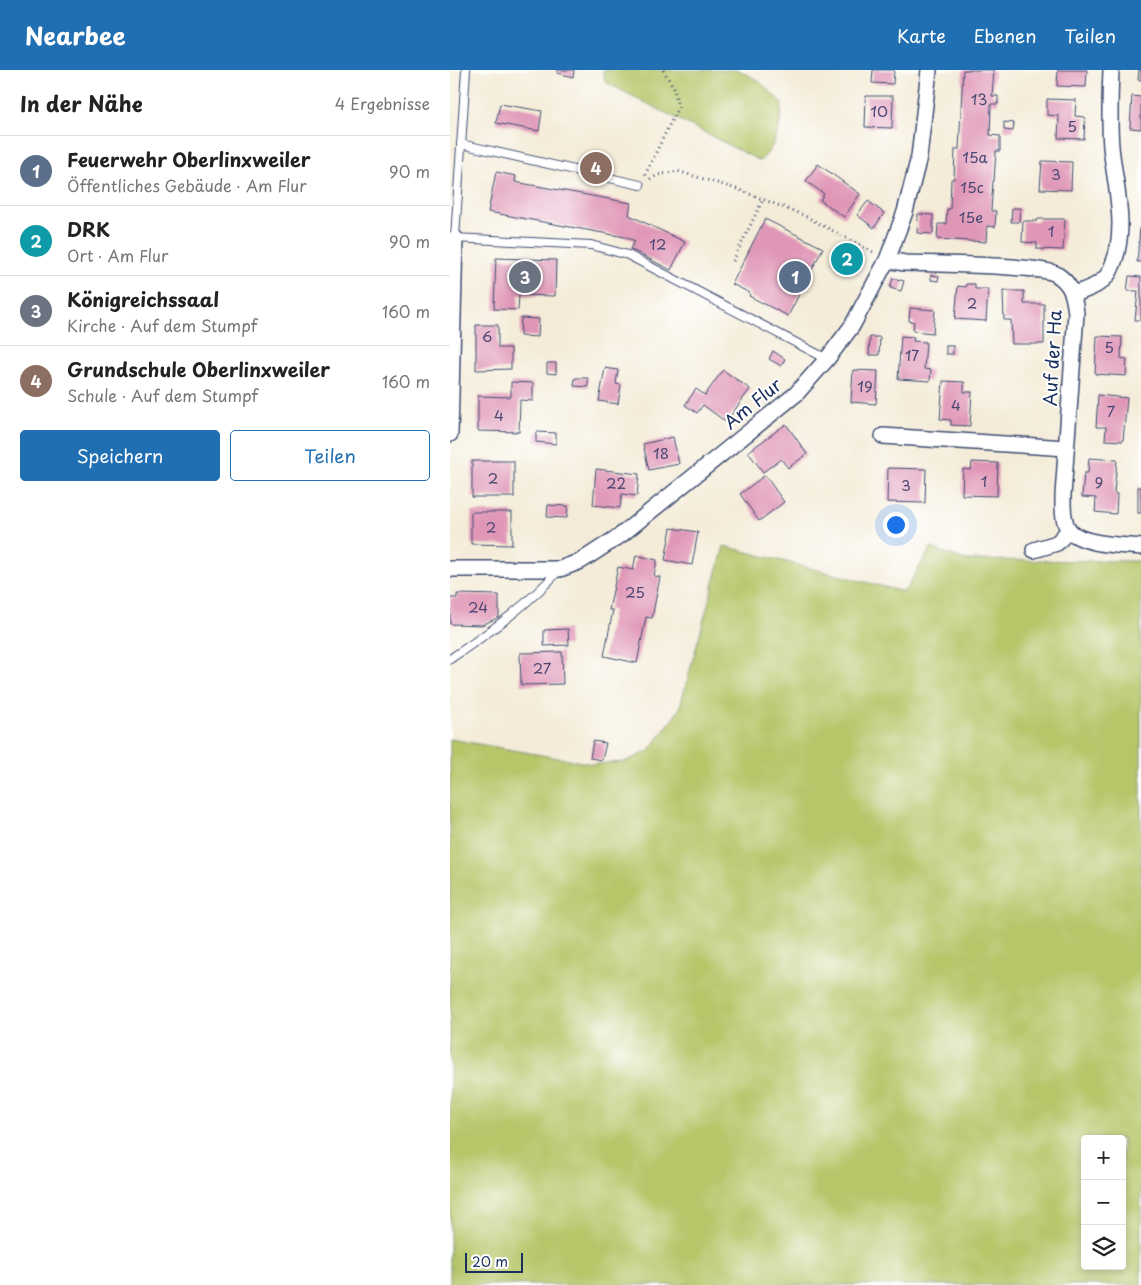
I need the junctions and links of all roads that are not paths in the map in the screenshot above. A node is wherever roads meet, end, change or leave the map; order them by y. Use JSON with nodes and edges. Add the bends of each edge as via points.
{"nodes":[{"id":1,"x":466,"y":70,"type":"edge"},
{"id":2,"x":929,"y":70,"type":"edge"},
{"id":3,"x":1111,"y":70,"type":"edge"},
{"id":4,"x":461,"y":144,"type":"junction"},
{"id":5,"x":640,"y":185,"type":"road end"},
{"id":6,"x":455,"y":238,"type":"junction"},
{"id":7,"x":887,"y":260,"type":"junction"},
{"id":8,"x":1074,"y":294,"type":"junction"},
{"id":9,"x":827,"y":359,"type":"junction"},
{"id":10,"x":450,"y":434,"type":"edge"},
{"id":11,"x":883,"y":436,"type":"dead end"},
{"id":12,"x":1066,"y":448,"type":"junction"},
{"id":13,"x":1069,"y":530,"type":"junction"},
{"id":14,"x":1141,"y":547,"type":"edge"},
{"id":15,"x":1034,"y":550,"type":"dead end"},
{"id":16,"x":450,"y":569,"type":"edge"},
{"id":17,"x":560,"y":569,"type":"junction"},
{"id":18,"x":450,"y":659,"type":"edge"}],
"edges":[{"from":1,"to":4,"type":"lane"},
{"from":2,"to":7,"type":"street","name":"Am Flur","via":[[919,157],[905,212]]},
{"from":3,"to":8,"type":"street","via":[[1111,148],[1119,195],[1117,247],[1111,270],[1103,280]]},
{"from":4,"to":5,"type":"lane"},
{"from":4,"to":6,"type":"lane"},
{"from":6,"to":9,"type":"lane","via":[[592,245],[628,255]]},
{"from":6,"to":10,"type":"street"},
{"from":7,"to":8,"type":"street","name":"Auf der Ha","via":[[1054,273]]},
{"from":7,"to":9,"type":"street","name":"Am Flur","via":[[852,326]]},
{"from":8,"to":12,"type":"street","name":"Auf der Ha","via":[[1076,313]]},
{"from":9,"to":17,"type":"street","name":"Am Flur","via":[[796,394],[621,535],[581,561]]},
{"from":11,"to":12,"type":"street"},
{"from":12,"to":13,"type":"street","name":"Auf der Ha","via":[[1063,495],[1064,517]]},
{"from":13,"to":14,"type":"street","via":[[1081,539]]},
{"from":13,"to":15,"type":"street","via":[[1057,543]]},
{"from":16,"to":17,"type":"street"},
{"from":17,"to":18,"type":"lane","name":"Am Flur","via":[[505,621]]}]}
